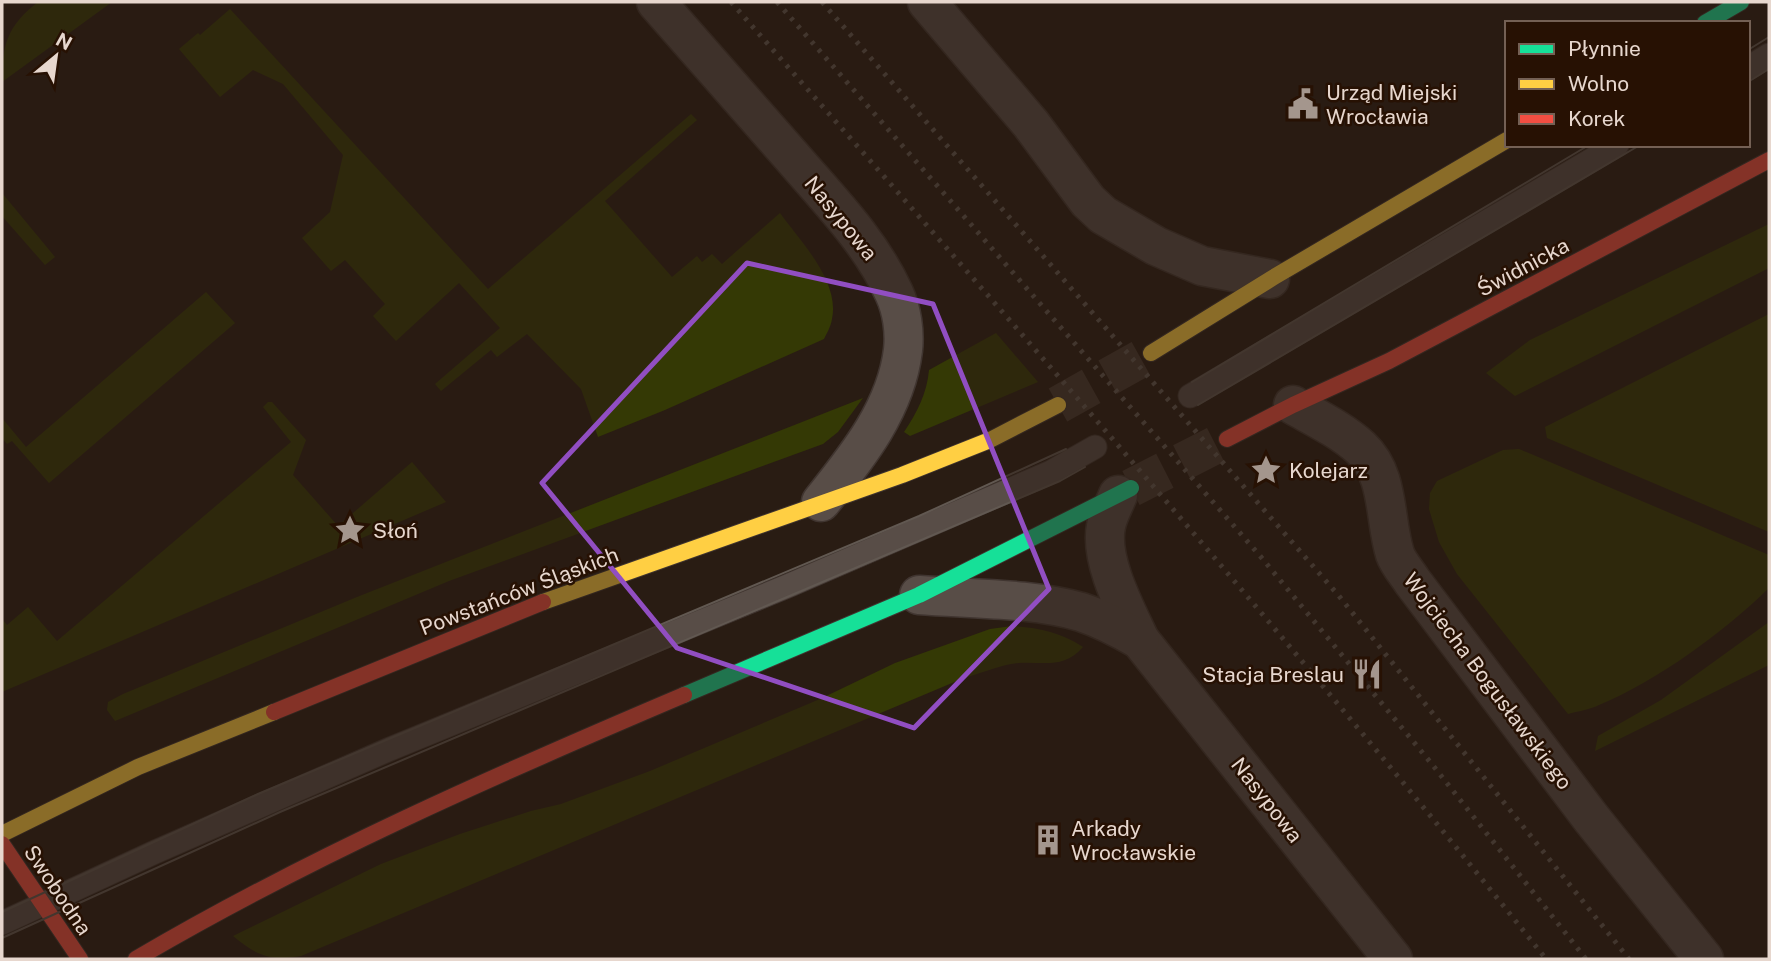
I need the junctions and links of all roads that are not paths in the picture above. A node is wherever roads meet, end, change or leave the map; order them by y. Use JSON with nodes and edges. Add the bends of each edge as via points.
{"nodes":[{"id":1,"x":656,"y":2,"type":"edge"},
{"id":2,"x":927,"y":2,"type":"edge"},
{"id":3,"x":1741,"y":2,"type":"edge"},
{"id":4,"x":1708,"y":21,"type":"edge"},
{"id":5,"x":1769,"y":55,"type":"edge"},
{"id":6,"x":1750,"y":67,"type":"edge"},
{"id":7,"x":1505,"y":141,"type":"edge"},
{"id":8,"x":1614,"y":147,"type":"edge"},
{"id":9,"x":1769,"y":160,"type":"edge"},
{"id":10,"x":1270,"y":279,"type":"junction"},
{"id":11,"x":1151,"y":353,"type":"tunnel mouth"},
{"id":12,"x":1190,"y":396,"type":"dead end"},
{"id":13,"x":1058,"y":405,"type":"tunnel mouth"},
{"id":14,"x":1293,"y":405,"type":"junction"},
{"id":15,"x":1227,"y":439,"type":"tunnel mouth"},
{"id":16,"x":1095,"y":447,"type":"dead end"},
{"id":17,"x":1125,"y":492,"type":"joint"},
{"id":18,"x":821,"y":502,"type":"junction"},
{"id":19,"x":919,"y":595,"type":"junction"},
{"id":20,"x":1140,"y":640,"type":"junction"},
{"id":21,"x":2,"y":834,"type":"edge"},
{"id":22,"x":2,"y":844,"type":"edge"},
{"id":23,"x":41,"y":904,"type":"junction"},
{"id":24,"x":2,"y":923,"type":"edge"},
{"id":25,"x":80,"y":959,"type":"edge"},
{"id":26,"x":136,"y":959,"type":"edge"},
{"id":27,"x":1393,"y":959,"type":"edge"},
{"id":28,"x":1704,"y":959,"type":"edge"}],
"edges":[{"from":1,"to":18,"type":"street","name":"Nasypowa","via":[[862,237],[896,296],[903,327],[896,384],[883,415]]},
{"from":2,"to":10,"type":"street","via":[[1103,215],[1202,266]]},
{"from":3,"to":4,"type":"main road"},
{"from":5,"to":6,"type":"lane"},
{"from":7,"to":10,"type":"main road"},
{"from":8,"to":12,"type":"lane"},
{"from":9,"to":14,"type":"main road","name":"Świdnicka","via":[[1388,361]]},
{"from":10,"to":11,"type":"main road"},
{"from":13,"to":18,"type":"main road","name":"Powstańców Śląskich","via":[[990,440]]},
{"from":14,"to":15,"type":"main road"},
{"from":14,"to":28,"type":"street","name":"Wojciecha Bogusławskiego","via":[[1335,429],[1374,464],[1395,556],[1591,818]]},
{"from":16,"to":23,"type":"lane","via":[[1051,472],[865,553],[390,749]]},
{"from":17,"to":19,"type":"main road"},
{"from":17,"to":20,"type":"street","name":"Nasypowa","via":[[1106,525],[1105,542],[1111,570]]},
{"from":18,"to":21,"type":"main road","name":"Powstańców Śląskich","via":[[554,597],[138,766]]},
{"from":19,"to":20,"type":"street","name":"Nasypowa","via":[[1050,606],[1091,616]]},
{"from":19,"to":26,"type":"main road","via":[[534,759],[271,884]]},
{"from":20,"to":27,"type":"street","name":"Nasypowa"},
{"from":22,"to":23,"type":"main road","name":"Swobodna"},
{"from":23,"to":24,"type":"lane"},
{"from":23,"to":25,"type":"main road","name":"Swobodna"}]}
